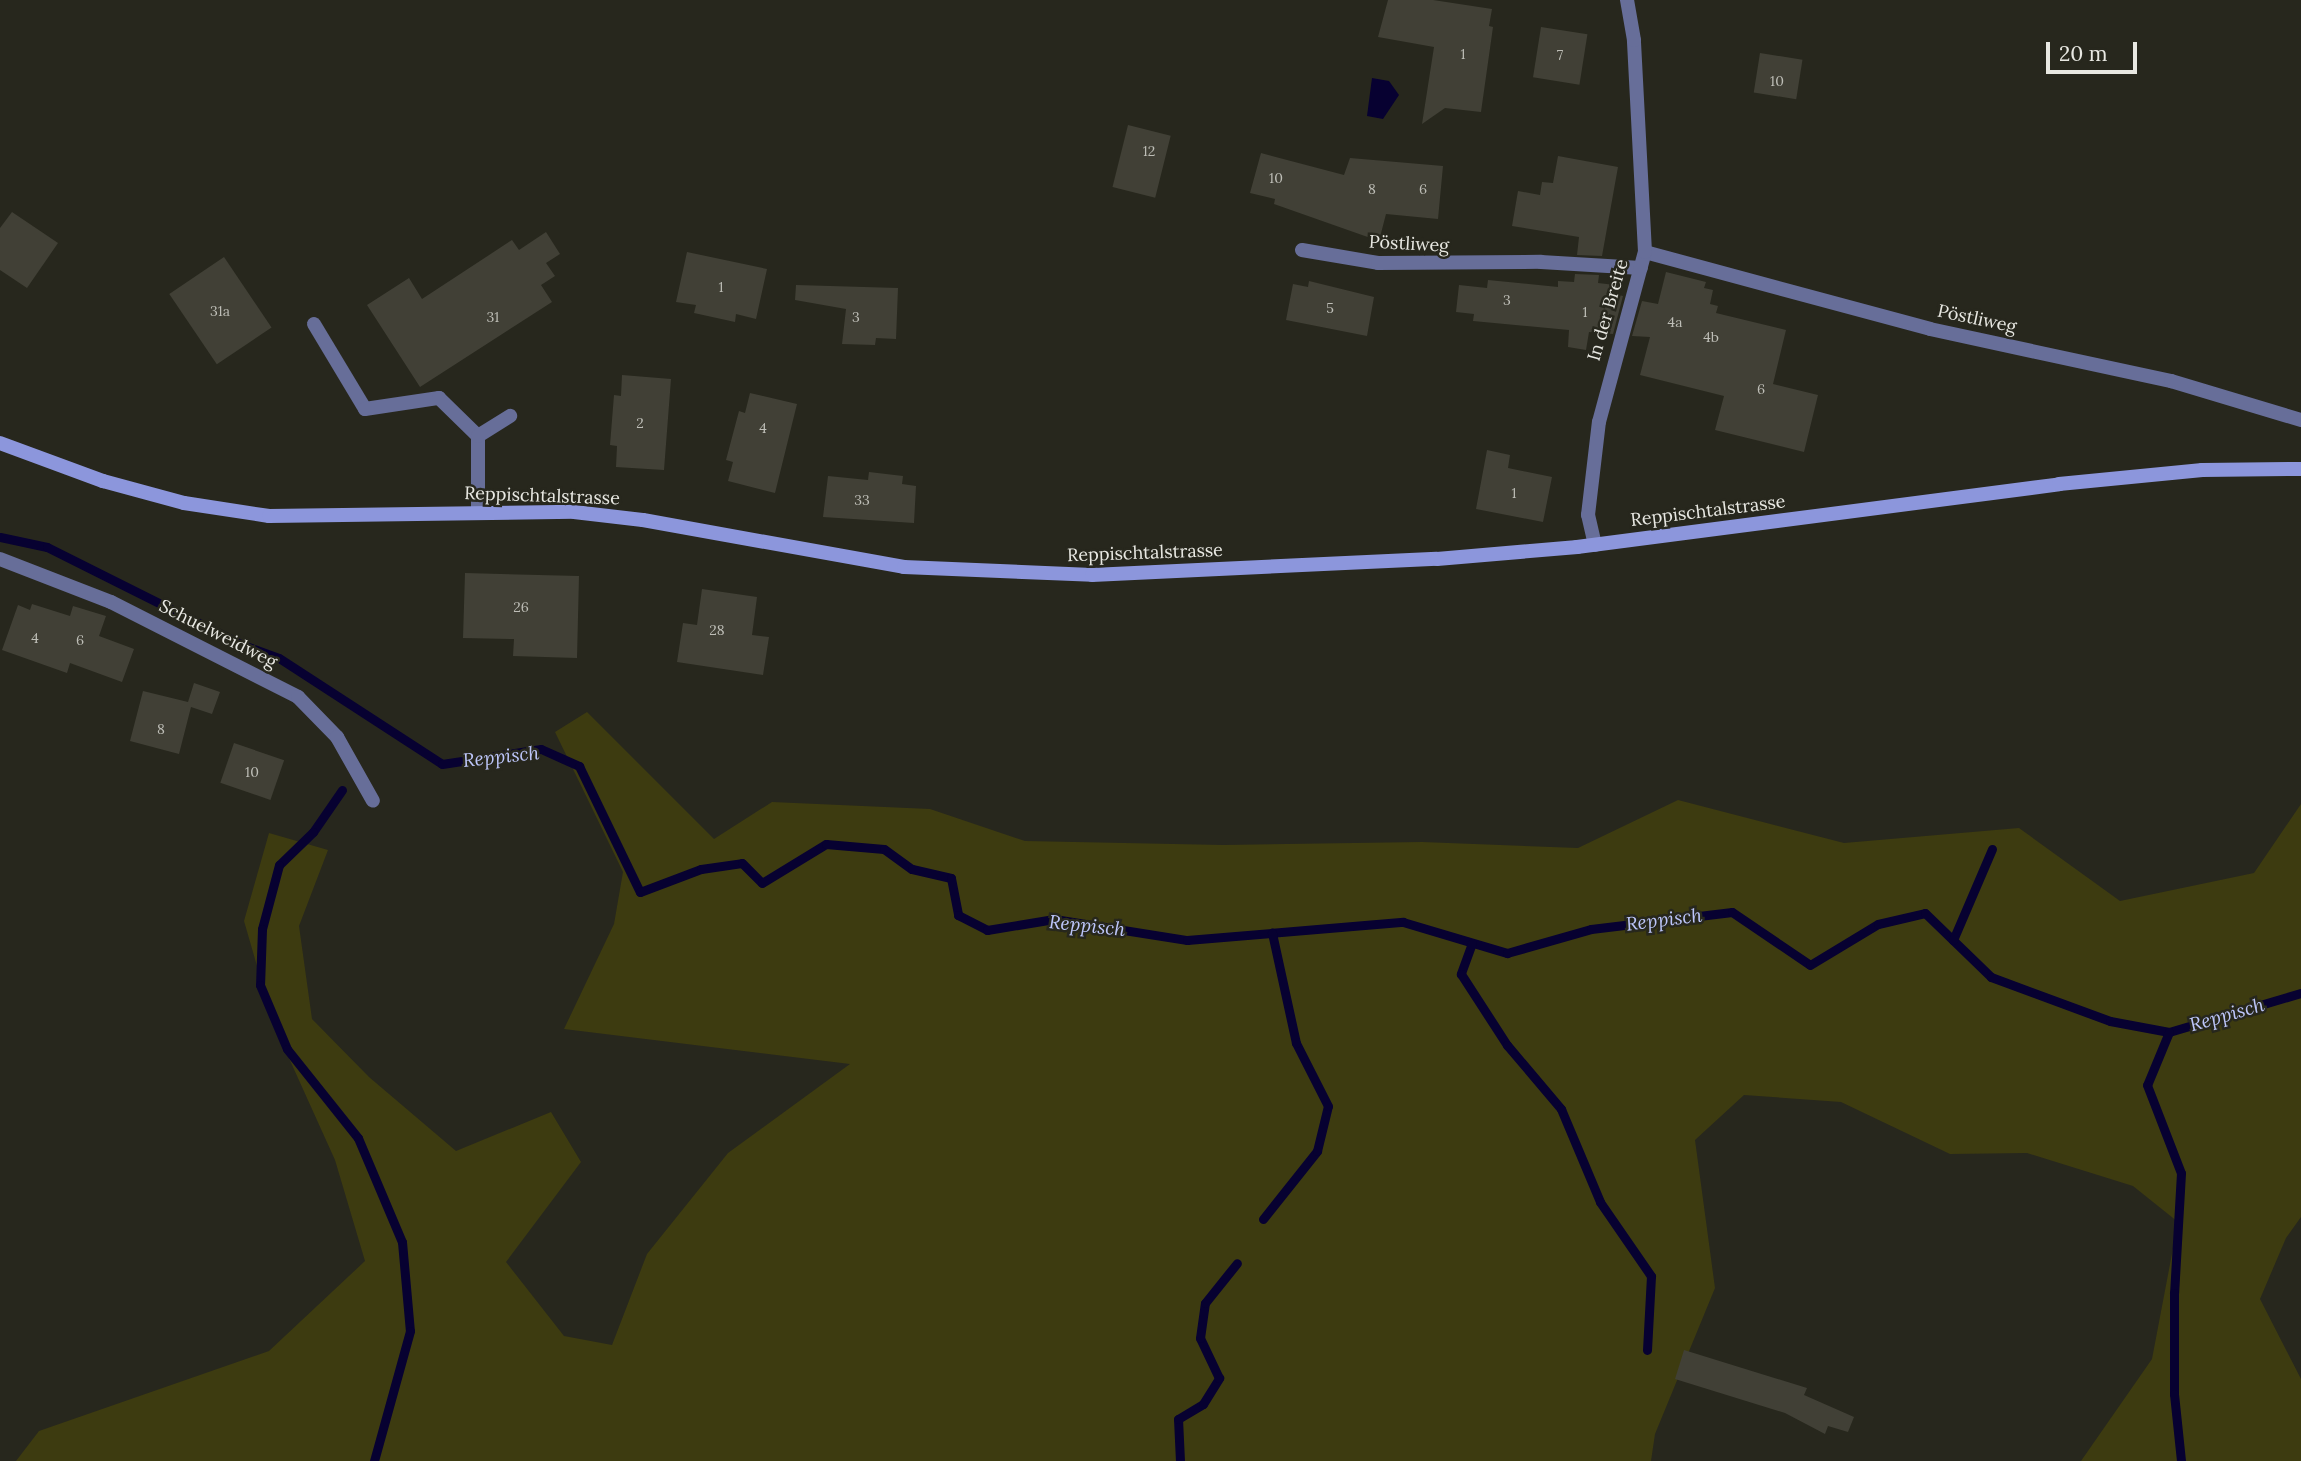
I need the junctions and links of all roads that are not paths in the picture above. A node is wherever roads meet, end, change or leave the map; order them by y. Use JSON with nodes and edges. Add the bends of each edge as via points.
{"nodes":[{"id":1,"x":1627,"y":0,"type":"edge"},
{"id":2,"x":1302,"y":250,"type":"dead end"},
{"id":3,"x":1645,"y":253,"type":"junction"},
{"id":4,"x":1641,"y":268,"type":"junction"},
{"id":5,"x":314,"y":324,"type":"dead end"},
{"id":6,"x":510,"y":416,"type":"dead end"},
{"id":7,"x":2301,"y":420,"type":"edge"},
{"id":8,"x":478,"y":436,"type":"junction"},
{"id":9,"x":0,"y":443,"type":"edge"},
{"id":10,"x":2301,"y":469,"type":"edge"},
{"id":11,"x":478,"y":511,"type":"junction"},
{"id":12,"x":1595,"y":545,"type":"junction"},
{"id":13,"x":0,"y":559,"type":"edge"},
{"id":14,"x":373,"y":801,"type":"dead end"}],
"edges":[{"from":1,"to":3,"type":"lane","name":"In der Breite","via":[[1634,40]]},
{"from":2,"to":4,"type":"lane","name":"Pöstliweg","via":[[1378,263],[1541,262]]},
{"from":3,"to":4,"type":"lane","name":"In der Breite"},
{"from":3,"to":7,"type":"lane","name":"Pöstliweg","via":[[1930,329],[2171,381]]},
{"from":4,"to":12,"type":"lane","name":"In der Breite","via":[[1599,422],[1588,515]]},
{"from":5,"to":8,"type":"lane","via":[[365,409],[439,398]]},
{"from":6,"to":8,"type":"lane"},
{"from":8,"to":11,"type":"lane"},
{"from":9,"to":11,"type":"main road","name":"Reppischtalstrasse","via":[[103,481],[184,503],[270,516]]},
{"from":10,"to":12,"type":"main road","name":"Reppischtalstrasse","via":[[2202,470],[2059,484]]},
{"from":11,"to":12,"type":"main road","name":"Reppischtalstrasse","via":[[573,512],[643,520],[904,567],[993,574],[1275,567]]},
{"from":13,"to":14,"type":"lane","name":"Schuelweidweg","via":[[111,602],[298,697],[337,737]]}]}
